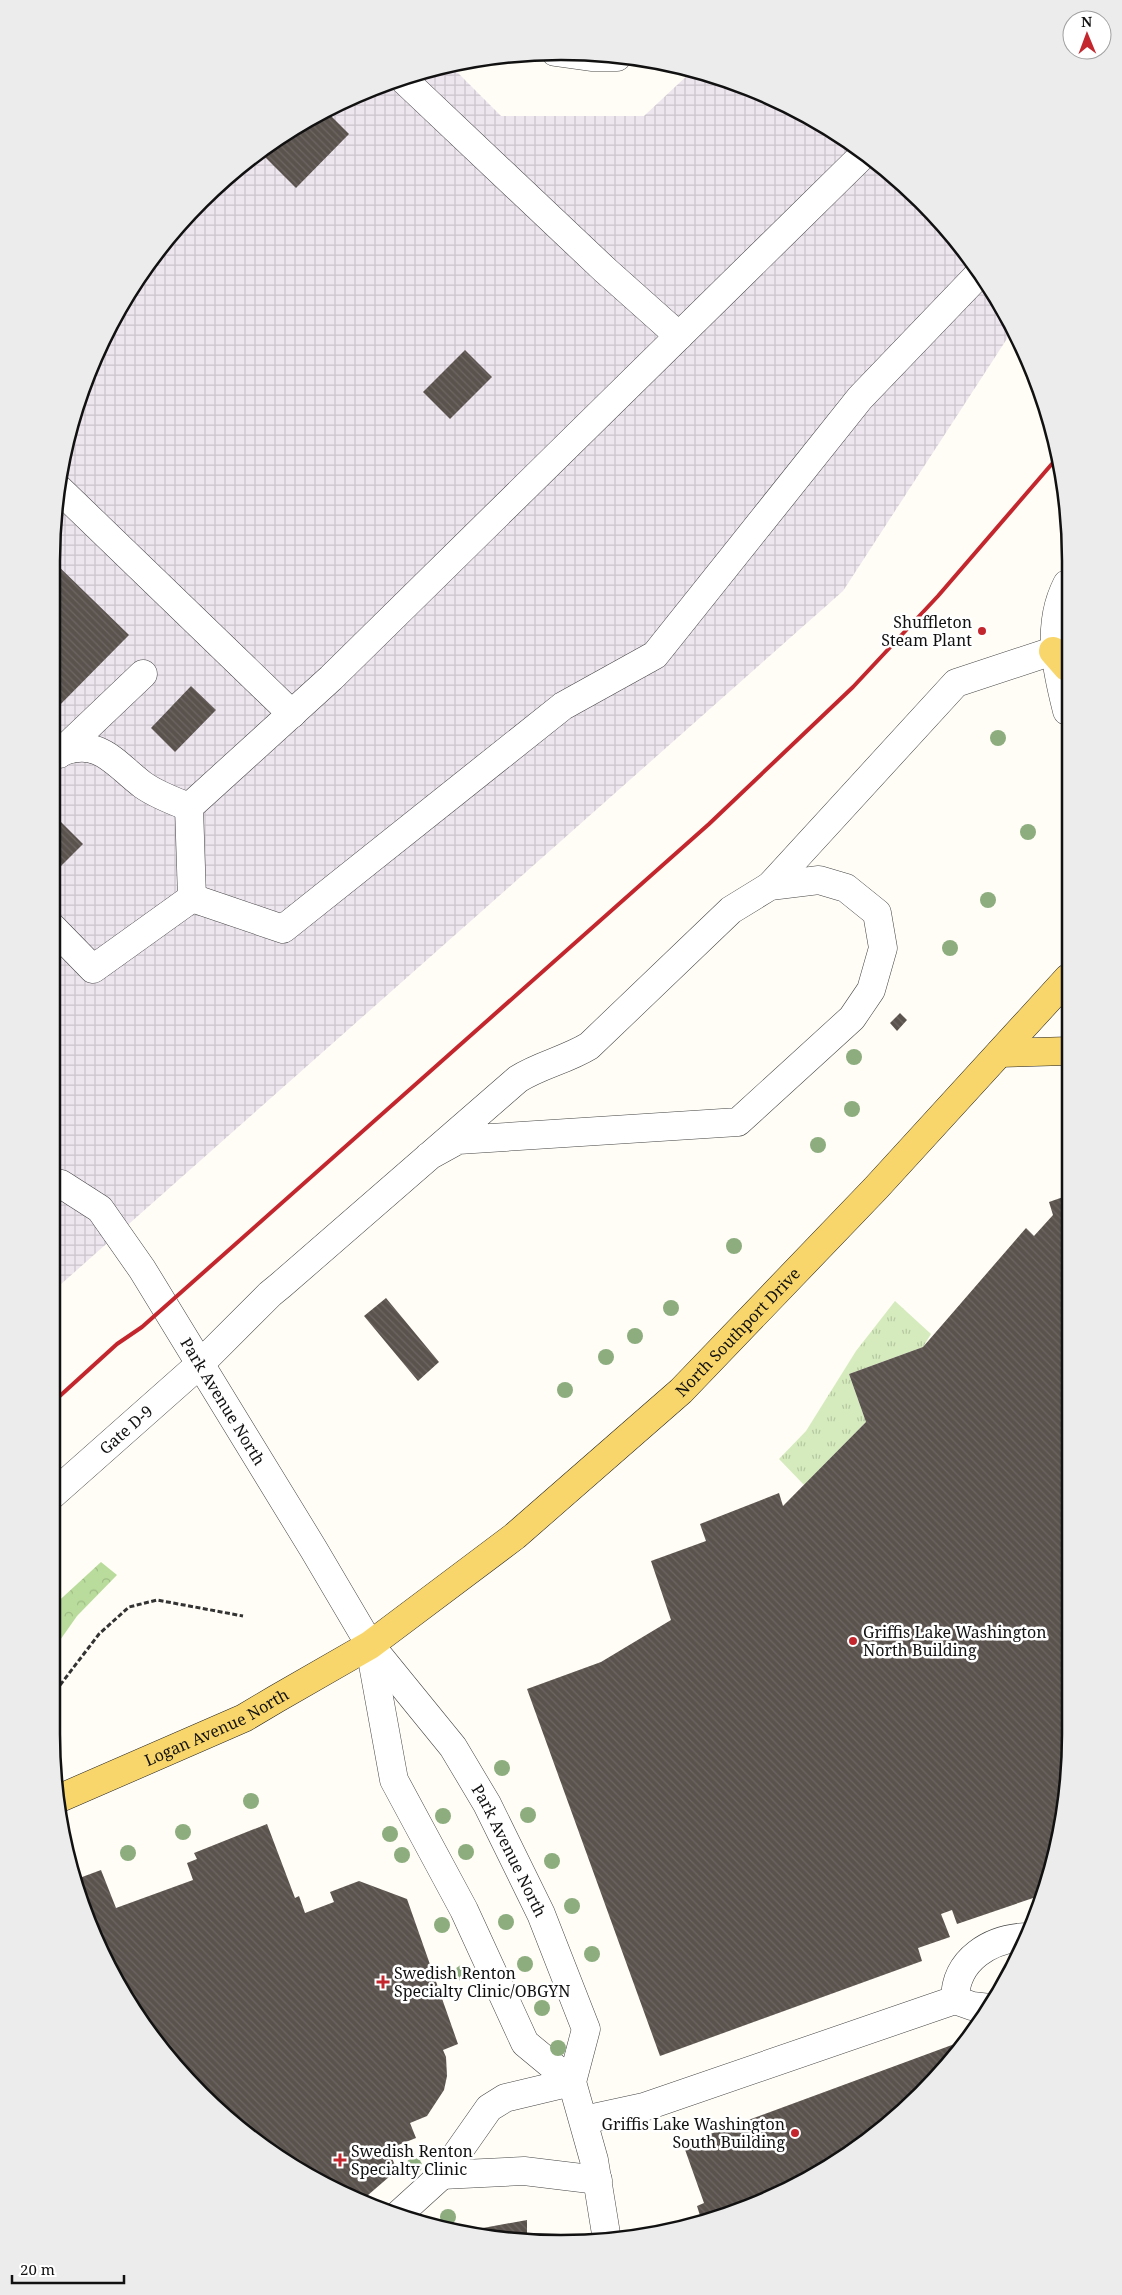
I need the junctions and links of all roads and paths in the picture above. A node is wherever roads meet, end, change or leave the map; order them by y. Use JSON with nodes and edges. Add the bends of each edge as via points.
{"nodes":[{"id":1,"x":409,"y":84,"type":"edge"},
{"id":2,"x":858,"y":158,"type":"edge"},
{"id":3,"x":975,"y":279,"type":"edge"},
{"id":4,"x":679,"y":336,"type":"junction"},
{"id":5,"x":64,"y":494,"type":"edge"},
{"id":6,"x":1062,"y":597,"type":"edge"},
{"id":7,"x":1060,"y":659,"type":"edge"},
{"id":8,"x":143,"y":674,"type":"dead end"},
{"id":9,"x":1062,"y":674,"type":"edge"},
{"id":10,"x":292,"y":714,"type":"junction"},
{"id":11,"x":60,"y":752,"type":"edge"},
{"id":12,"x":60,"y":754,"type":"edge"},
{"id":13,"x":189,"y":808,"type":"junction"},
{"id":14,"x":770,"y":886,"type":"junction"},
{"id":15,"x":192,"y":898,"type":"junction"},
{"id":16,"x":60,"y":935,"type":"edge"},
{"id":17,"x":1062,"y":985,"type":"edge"},
{"id":18,"x":1062,"y":1051,"type":"edge"},
{"id":19,"x":1000,"y":1053,"type":"junction"},
{"id":20,"x":429,"y":1156,"type":"junction"},
{"id":21,"x":60,"y":1184,"type":"edge"},
{"id":22,"x":200,"y":1364,"type":"junction"},
{"id":23,"x":60,"y":1488,"type":"edge"},
{"id":24,"x":243,"y":1616,"type":"dead end"},
{"id":25,"x":370,"y":1645,"type":"junction"},
{"id":26,"x":60,"y":1685,"type":"edge"},
{"id":27,"x":64,"y":1796,"type":"edge"},
{"id":28,"x":1019,"y":1938,"type":"edge"},
{"id":29,"x":955,"y":2000,"type":"junction"},
{"id":30,"x":981,"y":2007,"type":"edge"},
{"id":31,"x":572,"y":2082,"type":"junction"},
{"id":32,"x":584,"y":2120,"type":"junction"},
{"id":33,"x":442,"y":2175,"type":"junction"},
{"id":34,"x":598,"y":2180,"type":"junction"},
{"id":35,"x":403,"y":2209,"type":"edge"},
{"id":36,"x":606,"y":2233,"type":"edge"}],
"edges":[{"from":1,"to":4,"type":"street"},
{"from":2,"to":4,"type":"street"},
{"from":3,"to":15,"type":"street","via":[[860,398],[655,655],[562,706],[283,929]]},
{"from":4,"to":10,"type":"street"},
{"from":5,"to":10,"type":"street"},
{"from":6,"to":7,"type":"street","via":[[1058,607]]},
{"from":7,"to":9,"type":"street"},
{"from":7,"to":14,"type":"street","via":[[975,675],[956,683]]},
{"from":8,"to":11,"type":"street"},
{"from":10,"to":13,"type":"street"},
{"from":12,"to":13,"type":"street","via":[[68,749],[84,747],[101,751],[145,786]]},
{"from":13,"to":15,"type":"street"},
{"from":14,"to":20,"type":"street","via":[[731,910],[589,1046],[518,1079]]},
{"from":14,"to":20,"type":"street","via":[[819,880],[846,888],[877,913],[883,948],[871,990],[852,1018],[738,1122],[458,1140]]},
{"from":15,"to":16,"type":"street","via":[[93,969]]},
{"from":17,"to":19,"type":"main road","name":"North Southport Drive"},
{"from":18,"to":19,"type":"main road"},
{"from":19,"to":25,"type":"main road","name":"North Southport Drive","via":[[681,1391],[516,1536]]},
{"from":20,"to":22,"type":"street","name":"Gate D-9","via":[[270,1294]]},
{"from":21,"to":22,"type":"street","name":"Park Avenue North","via":[[100,1209]]},
{"from":22,"to":23,"type":"street","name":"Gate D-9"},
{"from":22,"to":25,"type":"street","name":"Park Avenue North"},
{"from":24,"to":26,"type":"path","via":[[157,1600],[129,1608],[99,1634]]},
{"from":25,"to":27,"type":"main road","name":"Logan Avenue North","via":[[244,1718]]},
{"from":25,"to":31,"type":"street","name":"Park Avenue North","via":[[394,1780],[464,1910],[525,2043]]},
{"from":25,"to":31,"type":"street","name":"Park Avenue North","via":[[453,1747],[487,1804],[526,1882],[586,2029]]},
{"from":28,"to":29,"type":"street","via":[[995,1942],[974,1955],[961,1971],[955,1987]]},
{"from":29,"to":30,"type":"street"},
{"from":29,"to":32,"type":"street","via":[[644,2107]]},
{"from":31,"to":32,"type":"street"},
{"from":31,"to":33,"type":"street","via":[[505,2098],[489,2108]]},
{"from":32,"to":34,"type":"street"},
{"from":33,"to":34,"type":"street","via":[[524,2171]]},
{"from":33,"to":35,"type":"street"},
{"from":34,"to":36,"type":"street"}]}
